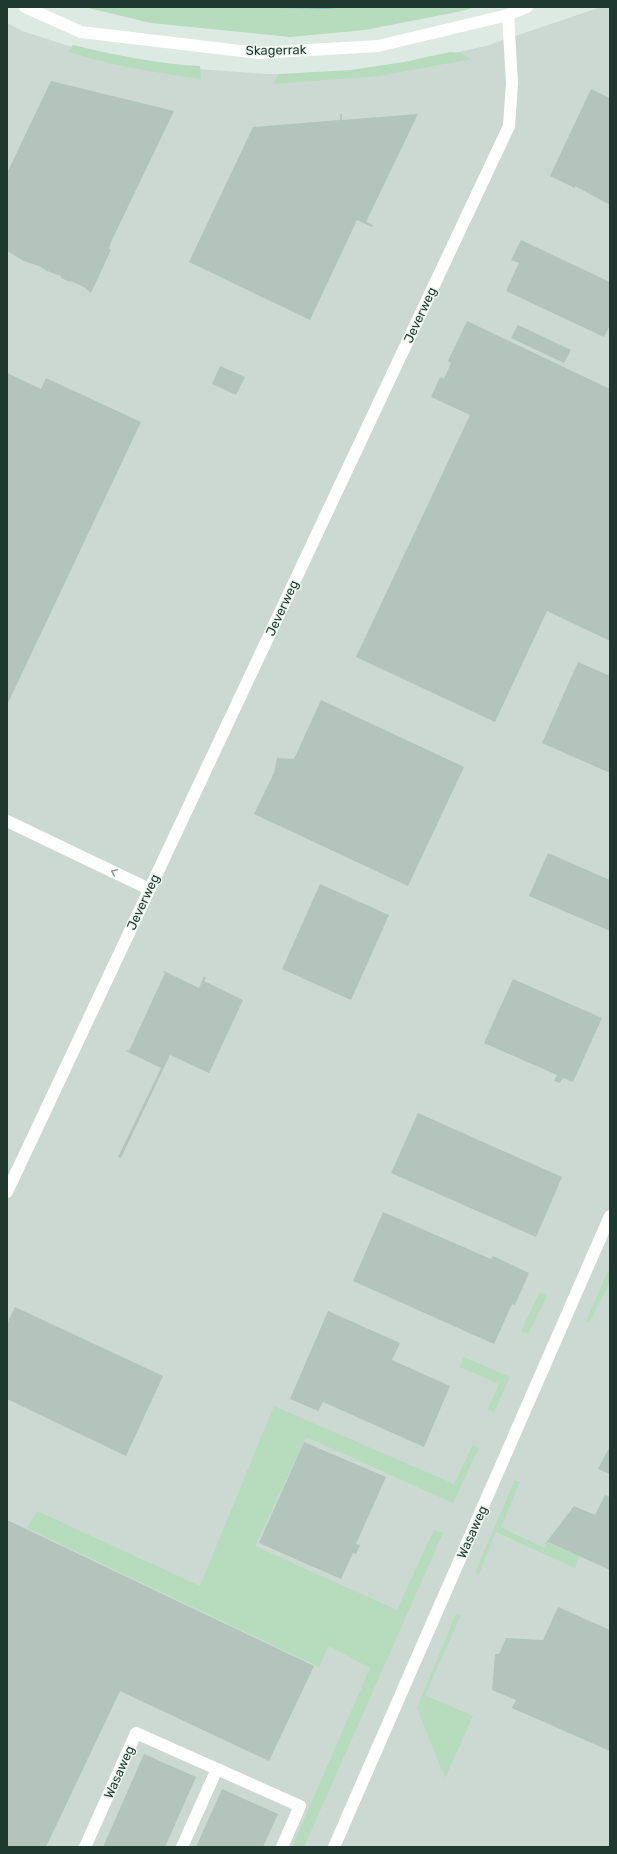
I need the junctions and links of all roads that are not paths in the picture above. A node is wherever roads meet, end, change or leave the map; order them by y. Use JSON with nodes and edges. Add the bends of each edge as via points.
{"nodes":[{"id":1,"x":25,"y":7,"type":"edge"},
{"id":2,"x":528,"y":7,"type":"edge"},
{"id":3,"x":508,"y":15,"type":"junction"},
{"id":4,"x":7,"y":821,"type":"edge"},
{"id":5,"x":149,"y":889,"type":"junction"},
{"id":6,"x":7,"y":1192,"type":"edge"},
{"id":7,"x":610,"y":1216,"type":"edge"},
{"id":8,"x":217,"y":1769,"type":"junction"},
{"id":9,"x":85,"y":1847,"type":"edge"},
{"id":10,"x":182,"y":1847,"type":"edge"},
{"id":11,"x":282,"y":1847,"type":"edge"},
{"id":12,"x":334,"y":1847,"type":"edge"}],
"edges":[{"from":1,"to":3,"type":"street","name":"Skagerrak","via":[[81,32],[258,53],[378,46]]},
{"from":2,"to":3,"type":"street","name":"Skagerrak"},
{"from":3,"to":5,"type":"street","name":"Jeverweg","via":[[512,83],[509,126]]},
{"from":5,"to":4,"type":"street","one_way":true},
{"from":5,"to":6,"type":"street","name":"Jeverweg"},
{"from":7,"to":12,"type":"street","name":"Wasaweg"},
{"from":8,"to":9,"type":"street","name":"Wasaweg","via":[[136,1733]]},
{"from":8,"to":10,"type":"street"},
{"from":8,"to":11,"type":"street","name":"Wasaweg","via":[[300,1806]]}]}
